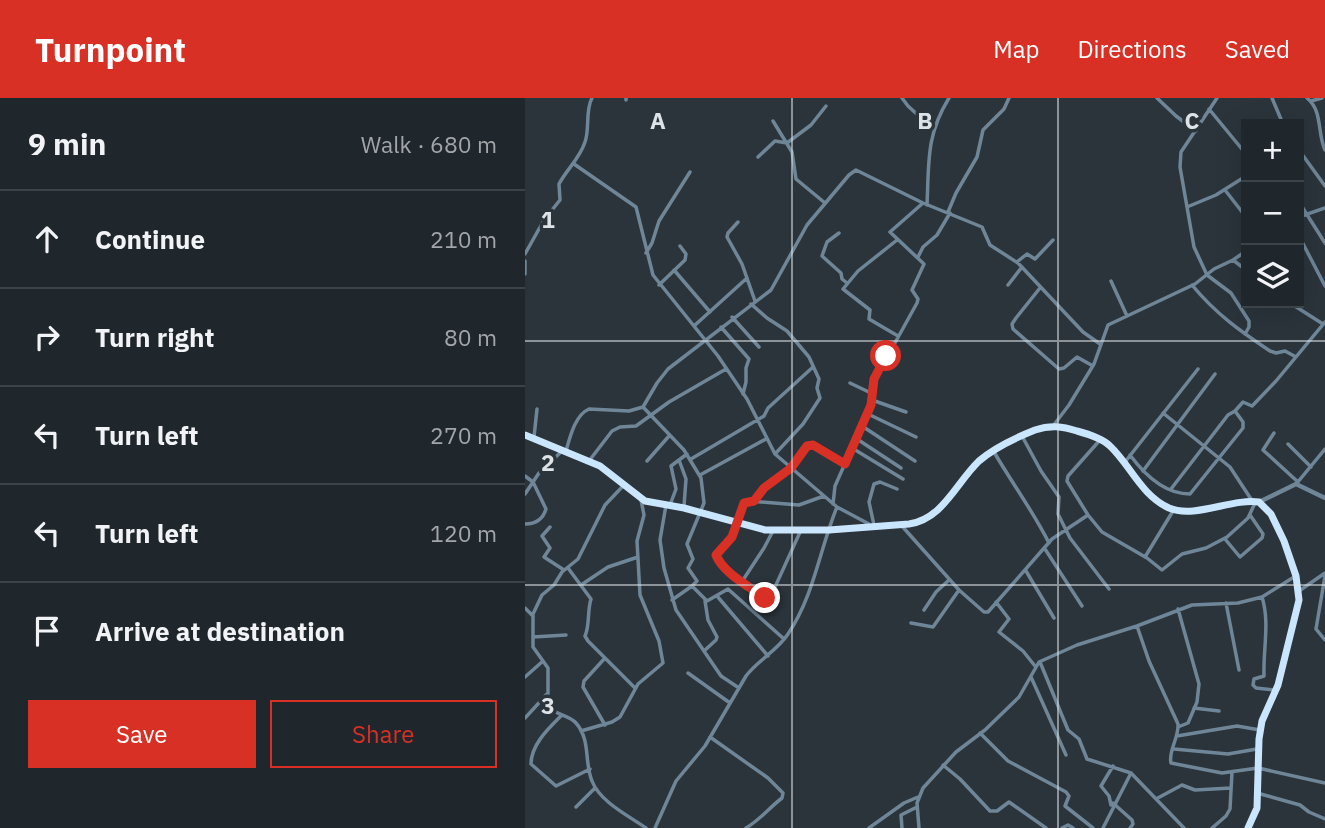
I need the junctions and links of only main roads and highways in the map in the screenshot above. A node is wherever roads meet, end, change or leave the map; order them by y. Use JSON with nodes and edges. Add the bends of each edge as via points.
{"nodes":[{"id":1,"x":529,"y":436,"type":"edge"},
{"id":2,"x":1248,"y":828,"type":"edge"}],
"edges":[{"from":1,"to":2,"type":"highway","via":[[589,461],[640,499],[773,531],[916,523],[933,515],[966,474],[993,450],[1053,426],[1101,439],[1149,493],[1173,509],[1256,501],[1274,520],[1299,591],[1276,690],[1260,730],[1255,814]]}]}
